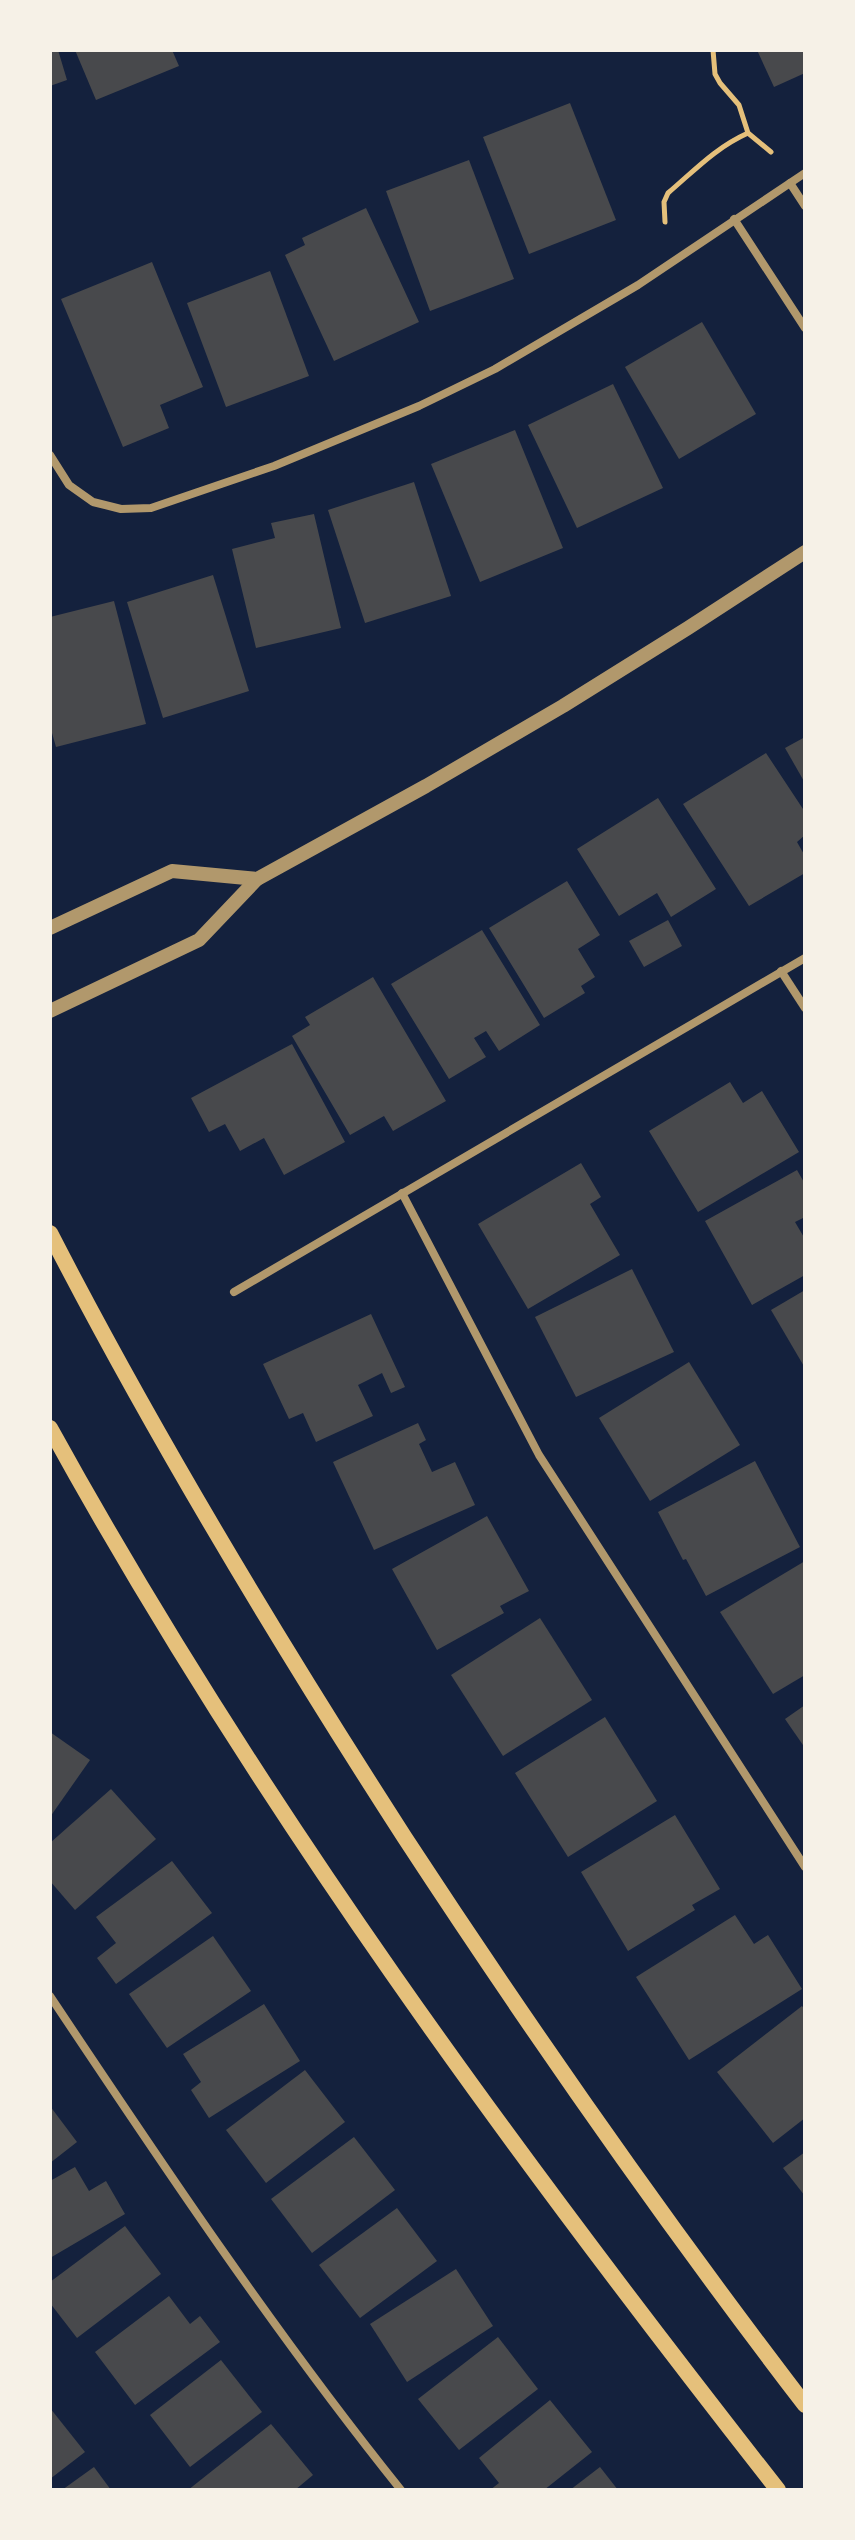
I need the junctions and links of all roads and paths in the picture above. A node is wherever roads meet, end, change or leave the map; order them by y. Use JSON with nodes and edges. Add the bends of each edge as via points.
{"nodes":[{"id":1,"x":713,"y":50,"type":"edge"},
{"id":2,"x":748,"y":133,"type":"junction"},
{"id":3,"x":771,"y":152,"type":"dead end"},
{"id":4,"x":805,"y":173,"type":"edge"},
{"id":5,"x":790,"y":183,"type":"junction"},
{"id":6,"x":805,"y":206,"type":"edge"},
{"id":7,"x":734,"y":219,"type":"junction"},
{"id":8,"x":665,"y":222,"type":"dead end"},
{"id":9,"x":805,"y":328,"type":"edge"},
{"id":10,"x":50,"y":455,"type":"edge"},
{"id":11,"x":805,"y":552,"type":"edge"},
{"id":12,"x":257,"y":879,"type":"junction"},
{"id":13,"x":50,"y":928,"type":"edge"},
{"id":14,"x":805,"y":958,"type":"edge"},
{"id":15,"x":781,"y":971,"type":"junction"},
{"id":16,"x":805,"y":1008,"type":"edge"},
{"id":17,"x":50,"y":1011,"type":"edge"},
{"id":18,"x":402,"y":1193,"type":"junction"},
{"id":19,"x":50,"y":1233,"type":"edge"},
{"id":20,"x":234,"y":1292,"type":"dead end"},
{"id":21,"x":50,"y":1428,"type":"edge"},
{"id":22,"x":805,"y":1867,"type":"edge"},
{"id":23,"x":50,"y":1996,"type":"edge"},
{"id":24,"x":805,"y":2405,"type":"edge"},
{"id":25,"x":401,"y":2490,"type":"edge"},
{"id":26,"x":778,"y":2490,"type":"edge"}],
"edges":[{"from":1,"to":2,"type":"path","via":[[715,74],[739,105]]},
{"from":2,"to":3,"type":"path"},
{"from":2,"to":8,"type":"path","via":[[725,143],[668,193]]},
{"from":4,"to":5,"type":"street"},
{"from":5,"to":6,"type":"street"},
{"from":5,"to":7,"type":"street"},
{"from":7,"to":9,"type":"street"},
{"from":7,"to":10,"type":"street","via":[[638,285],[495,369],[274,466],[151,508],[121,509],[93,502],[69,485]]},
{"from":11,"to":12,"type":"street","via":[[563,706]]},
{"from":12,"to":13,"type":"street","via":[[172,871]]},
{"from":12,"to":17,"type":"street","via":[[199,940]]},
{"from":14,"to":15,"type":"street"},
{"from":15,"to":16,"type":"street"},
{"from":15,"to":18,"type":"street"},
{"from":18,"to":20,"type":"street"},
{"from":18,"to":22,"type":"street","via":[[539,1455]]},
{"from":19,"to":24,"type":"main road","via":[[193,1494],[333,1726],[571,2086]]},
{"from":21,"to":26,"type":"main road","via":[[164,1626],[326,1877],[450,2056]]},
{"from":23,"to":25,"type":"street","via":[[163,2166]]}]}
